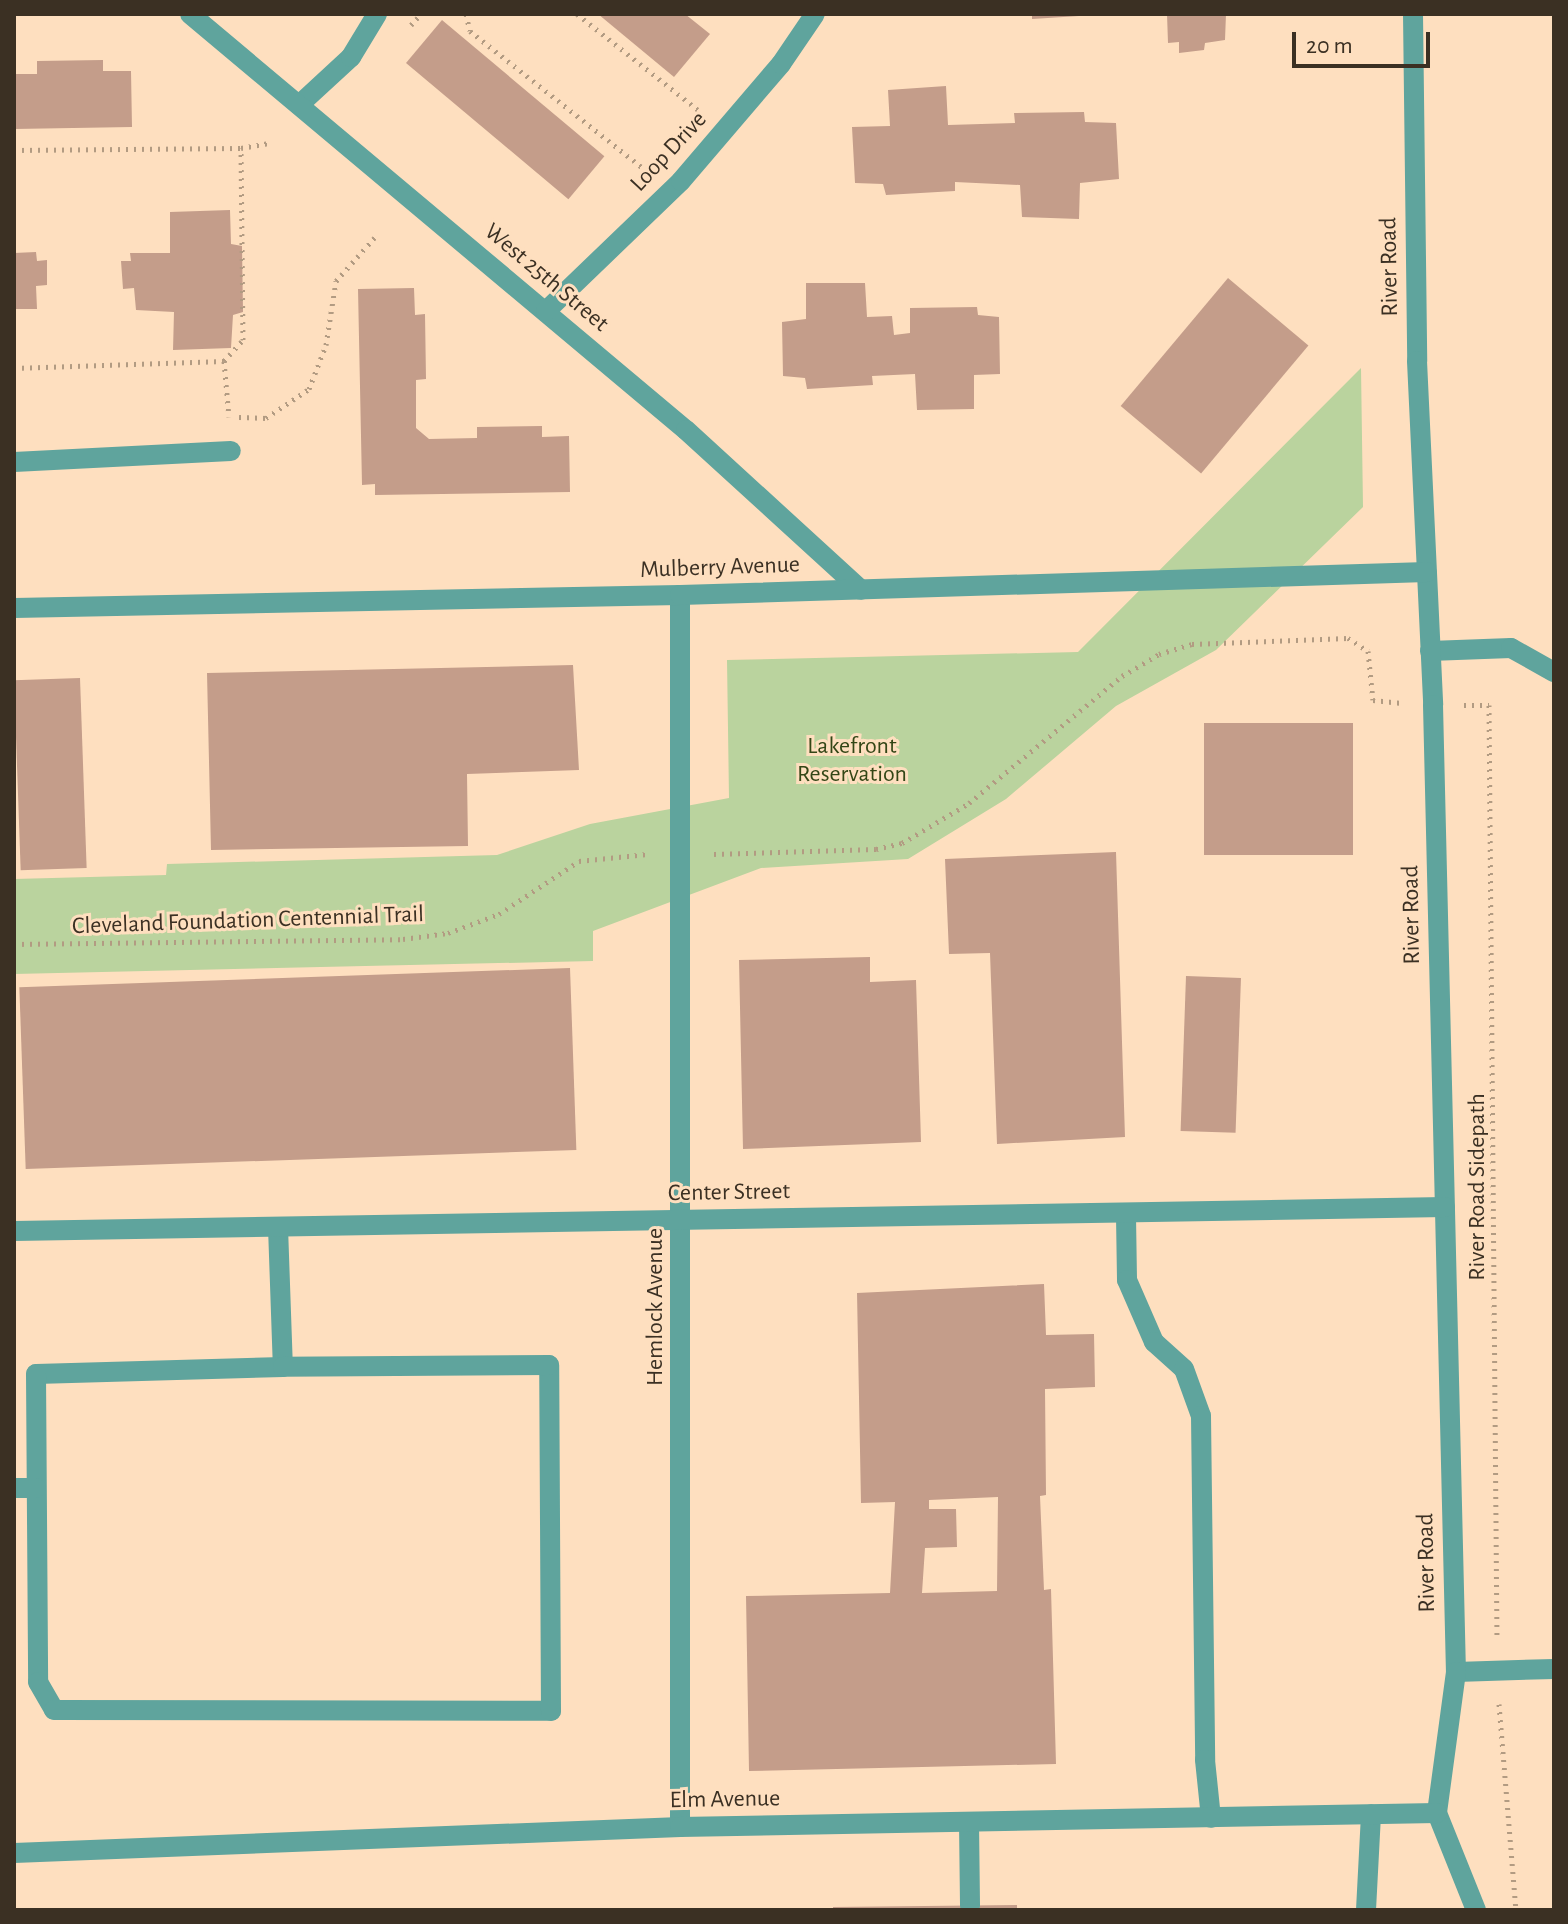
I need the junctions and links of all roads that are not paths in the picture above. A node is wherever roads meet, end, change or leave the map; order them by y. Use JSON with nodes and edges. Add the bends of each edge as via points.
{"nodes":[{"id":1,"x":190,"y":14,"type":"edge"},
{"id":2,"x":377,"y":14,"type":"edge"},
{"id":3,"x":815,"y":14,"type":"edge"},
{"id":4,"x":1413,"y":14,"type":"edge"},
{"id":5,"x":299,"y":105,"type":"junction"},
{"id":6,"x":546,"y":311,"type":"junction"},
{"id":7,"x":231,"y":451,"type":"dead end"},
{"id":8,"x":14,"y":462,"type":"edge"},
{"id":9,"x":1427,"y":572,"type":"junction"},
{"id":10,"x":861,"y":590,"type":"junction"},
{"id":11,"x":680,"y":595,"type":"junction"},
{"id":12,"x":14,"y":608,"type":"edge"},
{"id":13,"x":1430,"y":651,"type":"junction"},
{"id":14,"x":1554,"y":672,"type":"edge"},
{"id":15,"x":1445,"y":1207,"type":"junction"},
{"id":16,"x":1126,"y":1216,"type":"junction"},
{"id":17,"x":683,"y":1219,"type":"junction"},
{"id":18,"x":278,"y":1227,"type":"junction"},
{"id":19,"x":14,"y":1231,"type":"edge"},
{"id":20,"x":283,"y":1367,"type":"junction"},
{"id":21,"x":14,"y":1488,"type":"edge"},
{"id":22,"x":36,"y":1488,"type":"junction"},
{"id":23,"x":1554,"y":1669,"type":"edge"},
{"id":24,"x":1456,"y":1672,"type":"junction"},
{"id":25,"x":1437,"y":1813,"type":"junction"},
{"id":26,"x":1371,"y":1814,"type":"junction"},
{"id":27,"x":1211,"y":1818,"type":"junction"},
{"id":28,"x":969,"y":1822,"type":"junction"},
{"id":29,"x":680,"y":1827,"type":"junction"},
{"id":30,"x":14,"y":1853,"type":"edge"},
{"id":31,"x":970,"y":1906,"type":"dead end"},
{"id":32,"x":1366,"y":1910,"type":"edge"},
{"id":33,"x":1476,"y":1910,"type":"edge"}],
"edges":[{"from":1,"to":5,"type":"street","name":"West 25th Street"},
{"from":2,"to":5,"type":"street","via":[[351,57]]},
{"from":3,"to":6,"type":"street","name":"Loop Drive","via":[[781,64],[681,181]]},
{"from":4,"to":9,"type":"street","name":"River Road","via":[[1417,361]]},
{"from":5,"to":6,"type":"street","name":"West 25th Street"},
{"from":6,"to":10,"type":"street","name":"West 25th Street"},
{"from":7,"to":8,"type":"street"},
{"from":9,"to":10,"type":"street","name":"Mulberry Avenue"},
{"from":9,"to":13,"type":"street","name":"River Road"},
{"from":10,"to":11,"type":"street","name":"Mulberry Avenue"},
{"from":11,"to":12,"type":"street","name":"Mulberry Avenue"},
{"from":11,"to":17,"type":"street","name":"Hemlock Avenue"},
{"from":13,"to":14,"type":"street","via":[[1511,648]]},
{"from":13,"to":15,"type":"street","name":"River Road"},
{"from":15,"to":16,"type":"street","name":"Center Street"},
{"from":15,"to":24,"type":"street","name":"River Road"},
{"from":16,"to":17,"type":"street","name":"Center Street"},
{"from":16,"to":27,"type":"street","via":[[1127,1280],[1154,1342],[1184,1369],[1201,1416],[1205,1760]]},
{"from":17,"to":18,"type":"street","name":"Center Street"},
{"from":17,"to":29,"type":"street","name":"Hemlock Avenue"},
{"from":18,"to":19,"type":"street","name":"Center Street"},
{"from":18,"to":20,"type":"street"},
{"from":20,"to":22,"type":"street","via":[[36,1374]]},
{"from":20,"to":22,"type":"street","via":[[549,1365],[551,1711],[54,1710],[38,1682]]},
{"from":21,"to":22,"type":"street"},
{"from":23,"to":24,"type":"street"},
{"from":24,"to":25,"type":"street","name":"River Road"},
{"from":25,"to":26,"type":"street","name":"Elm Avenue"},
{"from":25,"to":33,"type":"street"},
{"from":26,"to":27,"type":"street","name":"Elm Avenue"},
{"from":26,"to":32,"type":"street"},
{"from":27,"to":28,"type":"street","name":"Elm Avenue"},
{"from":28,"to":29,"type":"street","name":"Elm Avenue"},
{"from":28,"to":31,"type":"street"},
{"from":29,"to":30,"type":"street","name":"Elm Avenue"}]}
